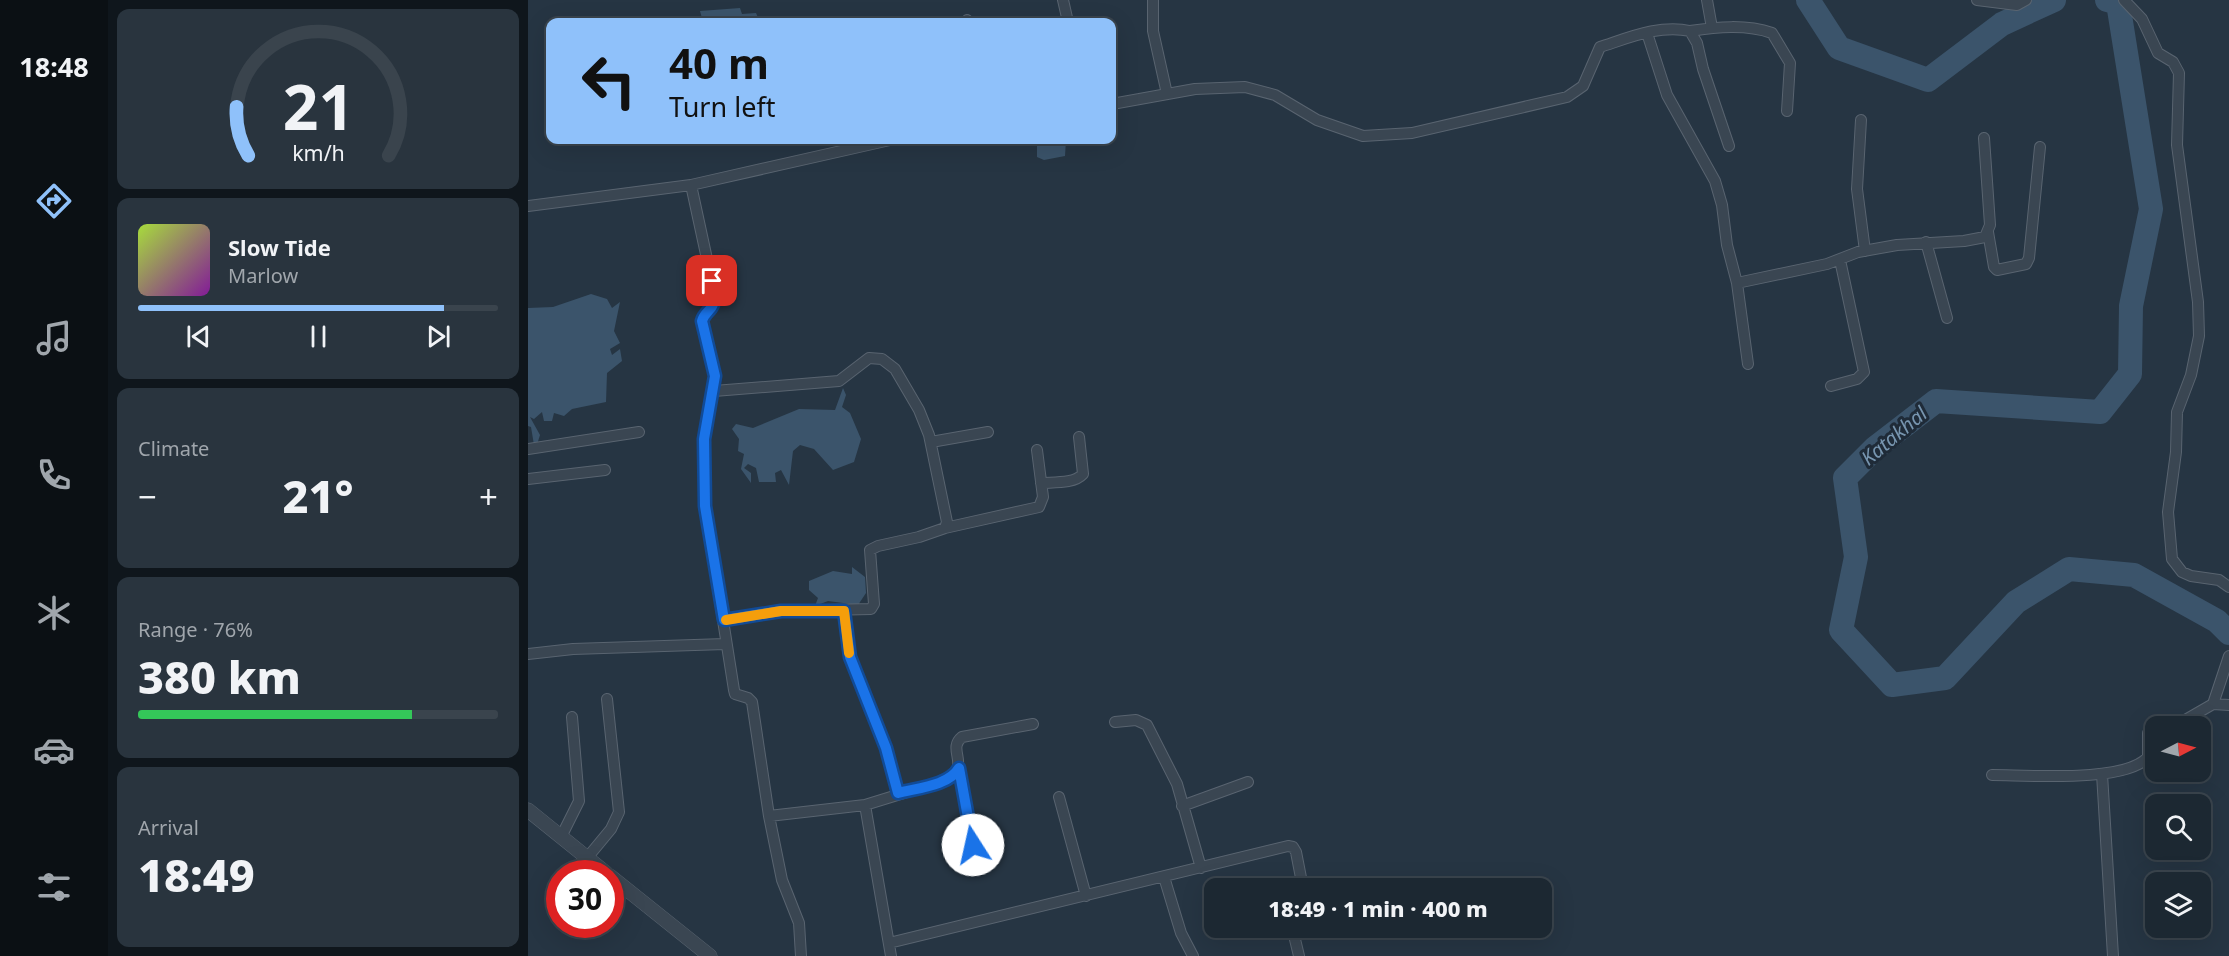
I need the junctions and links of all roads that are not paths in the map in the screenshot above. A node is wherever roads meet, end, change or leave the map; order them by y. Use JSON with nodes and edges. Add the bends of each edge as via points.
{"nodes":[{"id":1,"x":1063,"y":0,"type":"edge"},
{"id":2,"x":1153,"y":0,"type":"edge"},
{"id":3,"x":1707,"y":0,"type":"edge"},
{"id":4,"x":1977,"y":0,"type":"edge"},
{"id":5,"x":2026,"y":0,"type":"edge"},
{"id":6,"x":2124,"y":0,"type":"edge"},
{"id":7,"x":1067,"y":18,"type":"edge"},
{"id":8,"x":1712,"y":28,"type":"junction"},
{"id":9,"x":1690,"y":31,"type":"junction"},
{"id":10,"x":1647,"y":33,"type":"junction"},
{"id":11,"x":1167,"y":94,"type":"junction"},
{"id":12,"x":1116,"y":103,"type":"edge"},
{"id":13,"x":1787,"y":111,"type":"dead end"},
{"id":14,"x":1862,"y":120,"type":"dead end"},
{"id":15,"x":1984,"y":138,"type":"dead end"},
{"id":16,"x":872,"y":144,"type":"edge"},
{"id":17,"x":1730,"y":147,"type":"dead end"},
{"id":18,"x":2040,"y":147,"type":"dead end"},
{"id":19,"x":691,"y":185,"type":"junction"},
{"id":20,"x":528,"y":206,"type":"edge"},
{"id":21,"x":1988,"y":232,"type":"junction"},
{"id":22,"x":1926,"y":242,"type":"junction"},
{"id":23,"x":1865,"y":251,"type":"junction"},
{"id":24,"x":1840,"y":260,"type":"junction"},
{"id":25,"x":1737,"y":283,"type":"junction"},
{"id":26,"x":1947,"y":318,"type":"dead end"},
{"id":27,"x":1748,"y":364,"type":"dead end"},
{"id":28,"x":1831,"y":386,"type":"dead end"},
{"id":29,"x":714,"y":391,"type":"junction"},
{"id":30,"x":639,"y":432,"type":"dead end"},
{"id":31,"x":988,"y":432,"type":"dead end"},
{"id":32,"x":1079,"y":437,"type":"dead end"},
{"id":33,"x":931,"y":442,"type":"junction"},
{"id":34,"x":528,"y":450,"type":"edge"},
{"id":35,"x":1037,"y":450,"type":"dead end"},
{"id":36,"x":605,"y":470,"type":"dead end"},
{"id":37,"x":528,"y":478,"type":"edge"},
{"id":38,"x":1041,"y":483,"type":"junction"},
{"id":39,"x":945,"y":528,"type":"junction"},
{"id":40,"x":2229,"y":587,"type":"edge"},
{"id":41,"x":844,"y":611,"type":"junction"},
{"id":42,"x":724,"y":620,"type":"junction"},
{"id":43,"x":725,"y":644,"type":"junction"},
{"id":44,"x":528,"y":654,"type":"edge"},
{"id":45,"x":2229,"y":656,"type":"edge"},
{"id":46,"x":607,"y":699,"type":"dead end"},
{"id":47,"x":2213,"y":704,"type":"junction"},
{"id":48,"x":2229,"y":705,"type":"edge"},
{"id":49,"x":572,"y":717,"type":"dead end"},
{"id":50,"x":1115,"y":722,"type":"dead end"},
{"id":51,"x":1033,"y":724,"type":"dead end"},
{"id":52,"x":959,"y":768,"type":"junction"},
{"id":53,"x":2103,"y":774,"type":"junction"},
{"id":54,"x":1992,"y":775,"type":"dead end"},
{"id":55,"x":1248,"y":782,"type":"dead end"},
{"id":56,"x":898,"y":793,"type":"junction"},
{"id":57,"x":1059,"y":797,"type":"dead end"},
{"id":58,"x":865,"y":805,"type":"junction"},
{"id":59,"x":1182,"y":806,"type":"junction"},
{"id":60,"x":528,"y":810,"type":"edge"},
{"id":61,"x":769,"y":816,"type":"junction"},
{"id":62,"x":561,"y":837,"type":"junction"},
{"id":63,"x":587,"y":858,"type":"junction"},
{"id":64,"x":590,"y":860,"type":"edge"},
{"id":65,"x":976,"y":864,"type":"dead end"},
{"id":66,"x":1201,"y":868,"type":"junction"},
{"id":67,"x":1164,"y":877,"type":"junction"},
{"id":68,"x":1302,"y":878,"type":"edge"},
{"id":69,"x":624,"y":887,"type":"edge"},
{"id":70,"x":1086,"y":896,"type":"junction"},
{"id":71,"x":1295,"y":938,"type":"edge"},
{"id":72,"x":889,"y":943,"type":"junction"},
{"id":73,"x":710,"y":956,"type":"edge"},
{"id":74,"x":801,"y":956,"type":"edge"},
{"id":75,"x":891,"y":956,"type":"edge"},
{"id":76,"x":1193,"y":956,"type":"edge"},
{"id":77,"x":1299,"y":956,"type":"edge"},
{"id":78,"x":2113,"y":956,"type":"edge"}],
"edges":[{"from":1,"to":7,"type":"street"},
{"from":2,"to":11,"type":"street","via":[[1153,31]]},
{"from":3,"to":8,"type":"street"},
{"from":4,"to":5,"type":"street","via":[[2017,5]]},
{"from":6,"to":40,"type":"street","via":[[2142,19],[2158,53],[2173,62],[2179,73],[2177,145],[2199,336],[2191,375],[2177,411],[2168,512],[2172,559],[2182,572],[2219,580]]},
{"from":8,"to":9,"type":"street"},
{"from":8,"to":13,"type":"street","via":[[1763,29],[1772,33],[1790,63]]},
{"from":9,"to":10,"type":"street","via":[[1678,28]]},
{"from":9,"to":17,"type":"street"},
{"from":10,"to":11,"type":"street","via":[[1600,47],[1583,86],[1567,98],[1412,133],[1363,136],[1317,120],[1275,95],[1245,87]]},
{"from":10,"to":25,"type":"street","via":[[1667,95],[1715,181]]},
{"from":11,"to":12,"type":"street"},
{"from":14,"to":23,"type":"street","via":[[1857,189]]},
{"from":15,"to":21,"type":"street"},
{"from":16,"to":19,"type":"street"},
{"from":18,"to":21,"type":"street","via":[[2030,258],[2026,264],[1996,270]]},
{"from":19,"to":20,"type":"street"},
{"from":19,"to":29,"type":"street","via":[[715,296],[702,321],[712,358]]},
{"from":21,"to":22,"type":"street","via":[[1979,239]]},
{"from":22,"to":23,"type":"street"},
{"from":22,"to":26,"type":"street"},
{"from":23,"to":24,"type":"street"},
{"from":24,"to":25,"type":"street"},
{"from":24,"to":28,"type":"street","via":[[1864,372],[1857,380]]},
{"from":25,"to":27,"type":"street"},
{"from":29,"to":33,"type":"street","via":[[838,381],[869,358],[882,358],[895,369]]},
{"from":29,"to":42,"type":"street","via":[[704,439],[705,506]]},
{"from":30,"to":34,"type":"street"},
{"from":31,"to":33,"type":"street"},
{"from":32,"to":38,"type":"street","via":[[1083,474],[1080,478]]},
{"from":33,"to":39,"type":"street"},
{"from":35,"to":38,"type":"street"},
{"from":36,"to":37,"type":"street"},
{"from":38,"to":39,"type":"street","via":[[1043,497],[1039,507]]},
{"from":39,"to":41,"type":"street","via":[[873,547],[870,558],[874,604],[871,609]]},
{"from":41,"to":42,"type":"street","via":[[781,611]]},
{"from":41,"to":56,"type":"street","via":[[850,657],[886,748]]},
{"from":42,"to":43,"type":"street"},
{"from":43,"to":44,"type":"street"},
{"from":43,"to":61,"type":"street","via":[[735,694],[752,702]]},
{"from":45,"to":47,"type":"street"},
{"from":46,"to":63,"type":"street","via":[[619,812],[611,829]]},
{"from":47,"to":48,"type":"street"},
{"from":47,"to":53,"type":"street","via":[[2189,719],[2153,727],[2148,733],[2148,757],[2142,764]]},
{"from":49,"to":62,"type":"street","via":[[579,792],[576,809]]},
{"from":50,"to":59,"type":"street","via":[[1136,720],[1148,725],[1174,776]]},
{"from":51,"to":52,"type":"street","via":[[962,737],[956,746]]},
{"from":52,"to":56,"type":"street","via":[[946,780]]},
{"from":52,"to":65,"type":"street"},
{"from":53,"to":54,"type":"street"},
{"from":53,"to":78,"type":"street"},
{"from":55,"to":59,"type":"street"},
{"from":56,"to":58,"type":"street"},
{"from":57,"to":70,"type":"street"},
{"from":58,"to":61,"type":"street"},
{"from":58,"to":72,"type":"street"},
{"from":59,"to":66,"type":"street"},
{"from":60,"to":62,"type":"street"},
{"from":61,"to":74,"type":"street","via":[[782,880],[799,923]]},
{"from":62,"to":63,"type":"street"},
{"from":63,"to":64,"type":"street"},
{"from":66,"to":67,"type":"street"},
{"from":66,"to":68,"type":"street","via":[[1288,846],[1296,852]]},
{"from":67,"to":70,"type":"street"},
{"from":67,"to":76,"type":"street","via":[[1181,933]]},
{"from":69,"to":73,"type":"street"},
{"from":70,"to":72,"type":"street"},
{"from":71,"to":77,"type":"street"},
{"from":72,"to":75,"type":"street"}]}
